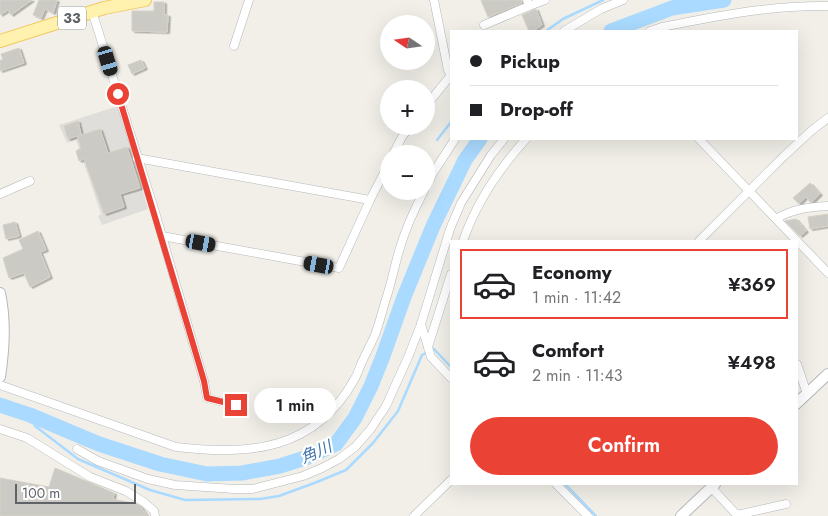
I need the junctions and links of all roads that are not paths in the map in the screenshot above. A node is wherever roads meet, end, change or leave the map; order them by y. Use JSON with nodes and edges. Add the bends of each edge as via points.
{"nodes":[{"id":1,"x":145,"y":0,"type":"edge"},
{"id":2,"x":249,"y":0,"type":"edge"},
{"id":3,"x":434,"y":0,"type":"edge"},
{"id":4,"x":544,"y":0,"type":"edge"},
{"id":5,"x":622,"y":0,"type":"edge"},
{"id":6,"x":528,"y":3,"type":"edge"},
{"id":7,"x":101,"y":6,"type":"edge"},
{"id":8,"x":828,"y":6,"type":"edge"},
{"id":9,"x":484,"y":25,"type":"dead end"},
{"id":10,"x":566,"y":30,"type":"edge"},
{"id":11,"x":653,"y":30,"type":"edge"},
{"id":12,"x":0,"y":41,"type":"edge"},
{"id":13,"x":234,"y":46,"type":"dead end"},
{"id":14,"x":450,"y":73,"type":"edge"},
{"id":15,"x":450,"y":76,"type":"edge"},
{"id":16,"x":435,"y":95,"type":"edge"},
{"id":17,"x":828,"y":118,"type":"edge"},
{"id":18,"x":453,"y":140,"type":"edge"},
{"id":19,"x":503,"y":140,"type":"edge"},
{"id":20,"x":525,"y":140,"type":"edge"},
{"id":21,"x":699,"y":140,"type":"edge"},
{"id":22,"x":137,"y":158,"type":"junction"},
{"id":23,"x":435,"y":170,"type":"edge"},
{"id":24,"x":30,"y":181,"type":"dead end"},
{"id":25,"x":380,"y":181,"type":"edge"},
{"id":26,"x":750,"y":192,"type":"junction"},
{"id":27,"x":0,"y":194,"type":"edge"},
{"id":28,"x":370,"y":200,"type":"junction"},
{"id":29,"x":420,"y":200,"type":"edge"},
{"id":30,"x":828,"y":206,"type":"edge"},
{"id":31,"x":776,"y":219,"type":"junction"},
{"id":32,"x":162,"y":236,"type":"junction"},
{"id":33,"x":463,"y":240,"type":"edge"},
{"id":34,"x":700,"y":240,"type":"edge"},
{"id":35,"x":796,"y":240,"type":"edge"},
{"id":36,"x":798,"y":242,"type":"edge"},
{"id":37,"x":828,"y":273,"type":"edge"},
{"id":38,"x":450,"y":277,"type":"edge"},
{"id":39,"x":0,"y":294,"type":"edge"},
{"id":40,"x":421,"y":324,"type":"junction"},
{"id":41,"x":2,"y":343,"type":"edge"},
{"id":42,"x":428,"y":347,"type":"junction"},
{"id":43,"x":798,"y":367,"type":"edge"},
{"id":44,"x":828,"y":374,"type":"edge"},
{"id":45,"x":0,"y":377,"type":"edge"},
{"id":46,"x":450,"y":377,"type":"edge"},
{"id":47,"x":0,"y":384,"type":"edge"},
{"id":48,"x":807,"y":394,"type":"junction"},
{"id":49,"x":798,"y":402,"type":"edge"},
{"id":50,"x":236,"y":405,"type":"dead end"},
{"id":51,"x":0,"y":429,"type":"edge"},
{"id":52,"x":77,"y":449,"type":"dead end"},
{"id":53,"x":450,"y":481,"type":"edge"},
{"id":54,"x":557,"y":485,"type":"edge"},
{"id":55,"x":713,"y":486,"type":"edge"},
{"id":56,"x":786,"y":504,"type":"dead end"},
{"id":57,"x":156,"y":516,"type":"edge"},
{"id":58,"x":414,"y":516,"type":"edge"},
{"id":59,"x":588,"y":516,"type":"edge"},
{"id":60,"x":681,"y":516,"type":"edge"}],
"edges":[{"from":1,"to":7,"type":"main road","number":"33"},
{"from":2,"to":13,"type":"street"},
{"from":3,"to":14,"type":"street"},
{"from":4,"to":6,"type":"street"},
{"from":5,"to":10,"type":"street"},
{"from":6,"to":9,"type":"street"},
{"from":7,"to":12,"type":"main road","number":"33"},
{"from":7,"to":22,"type":"street","via":[[118,94]]},
{"from":8,"to":11,"type":"street","via":[[761,9]]},
{"from":15,"to":16,"type":"street"},
{"from":17,"to":26,"type":"street"},
{"from":18,"to":23,"type":"street"},
{"from":19,"to":40,"type":"street","via":[[461,203]]},
{"from":20,"to":33,"type":"street","via":[[483,196]]},
{"from":21,"to":26,"type":"street"},
{"from":22,"to":28,"type":"street"},
{"from":22,"to":32,"type":"street"},
{"from":24,"to":27,"type":"street"},
{"from":25,"to":28,"type":"street"},
{"from":26,"to":31,"type":"street"},
{"from":26,"to":34,"type":"street"},
{"from":28,"to":32,"type":"street","via":[[338,268]]},
{"from":29,"to":47,"type":"street","via":[[399,250],[375,333],[355,378],[331,412],[295,438],[258,448],[202,450],[176,447]]},
{"from":30,"to":31,"type":"street","via":[[789,212]]},
{"from":31,"to":35,"type":"street"},
{"from":32,"to":50,"type":"street","via":[[207,398]]},
{"from":36,"to":37,"type":"street"},
{"from":38,"to":42,"type":"street"},
{"from":39,"to":41,"type":"street","via":[[4,320]]},
{"from":40,"to":42,"type":"street"},
{"from":40,"to":52,"type":"street","via":[[386,406],[370,430],[355,447],[339,458],[303,476],[253,489],[175,485],[98,461]]},
{"from":41,"to":45,"type":"street"},
{"from":42,"to":46,"type":"street","via":[[430,357]]},
{"from":43,"to":48,"type":"street"},
{"from":44,"to":48,"type":"street"},
{"from":48,"to":49,"type":"street"},
{"from":51,"to":57,"type":"street","via":[[26,438],[90,477],[126,491],[145,502]]},
{"from":53,"to":58,"type":"street"},
{"from":54,"to":59,"type":"street"},
{"from":55,"to":56,"type":"street","via":[[737,515]]},
{"from":55,"to":60,"type":"street"}]}
